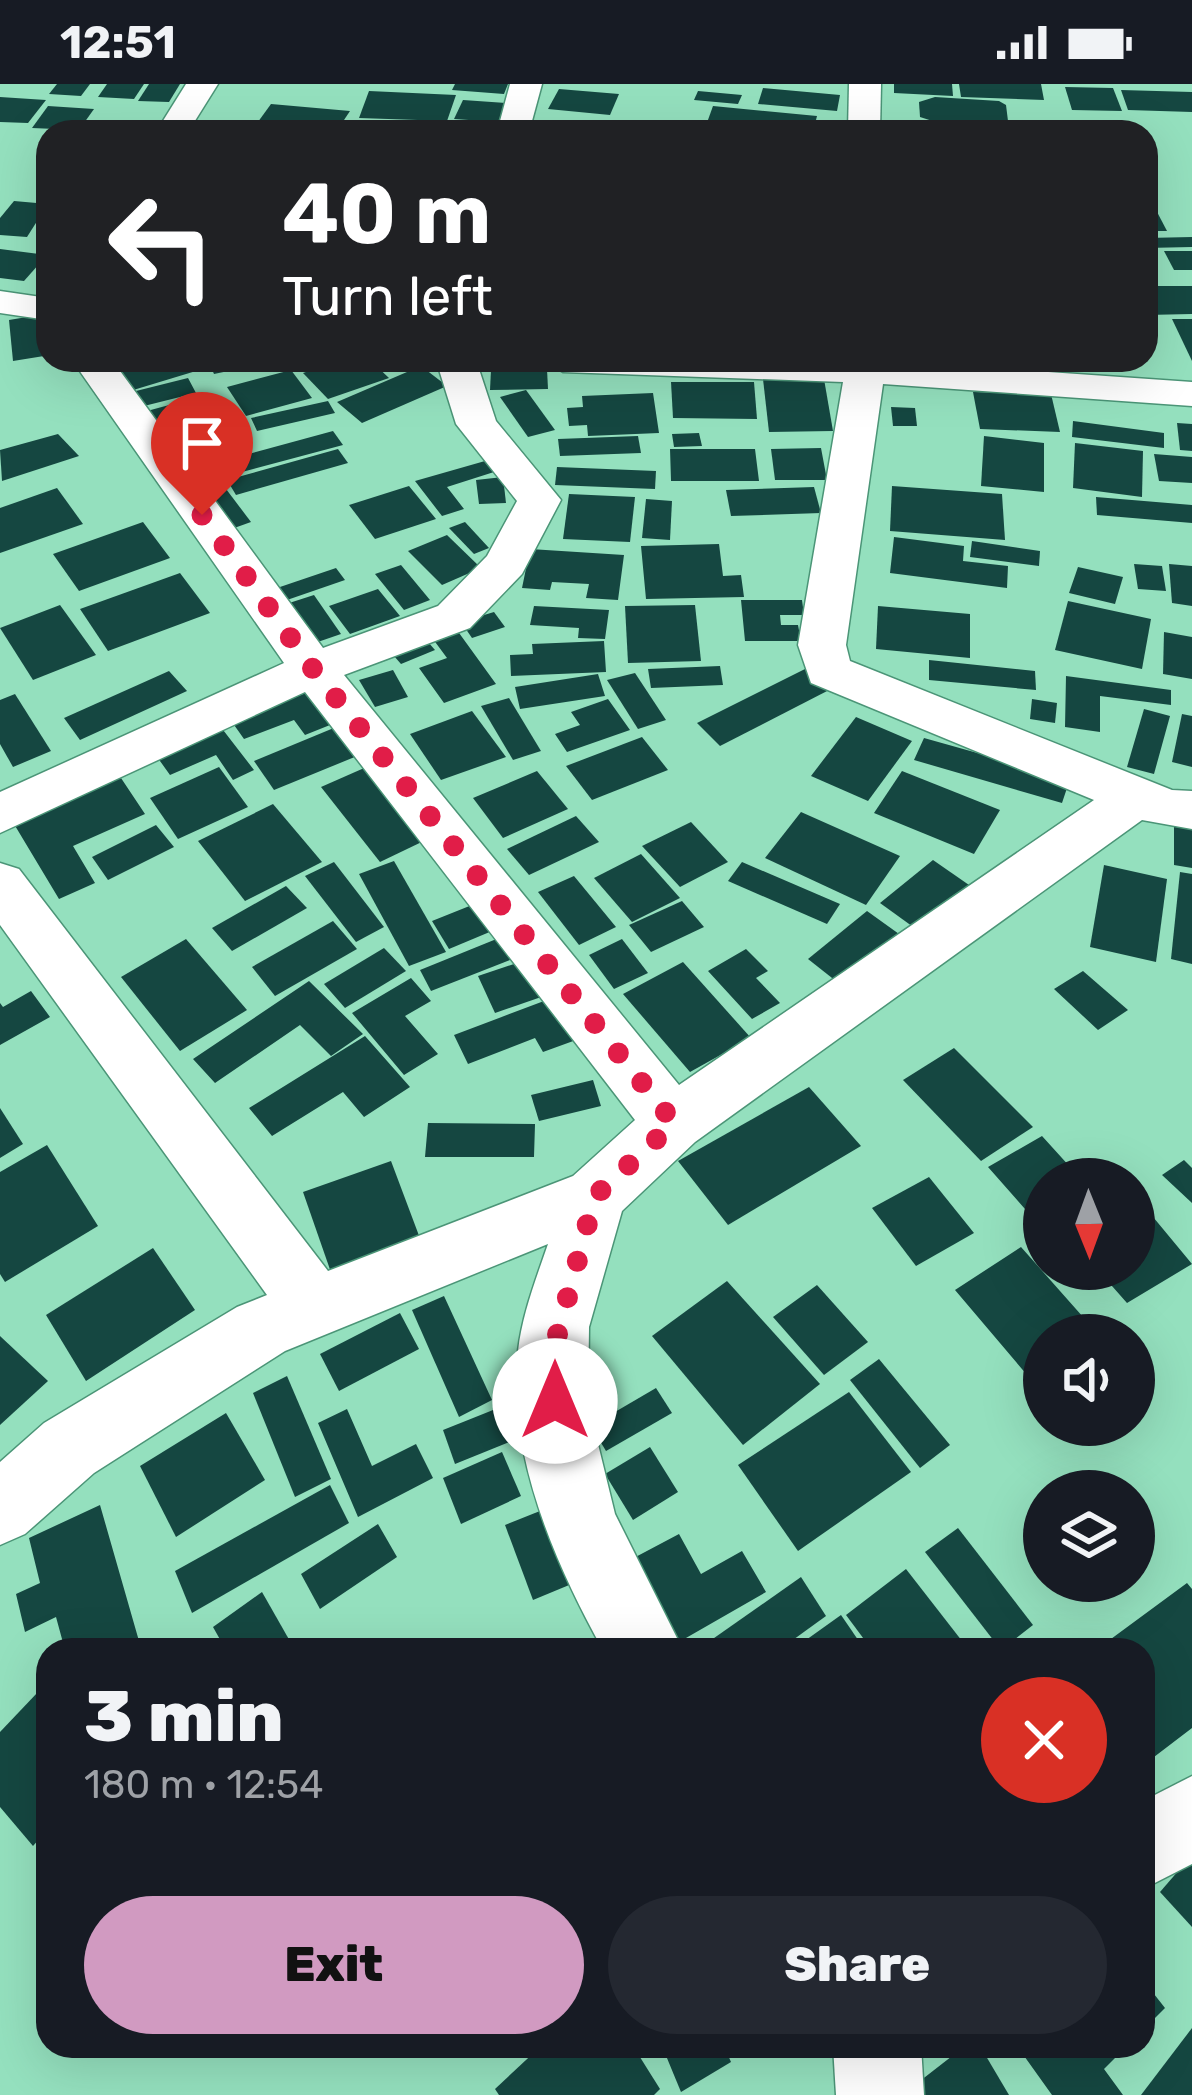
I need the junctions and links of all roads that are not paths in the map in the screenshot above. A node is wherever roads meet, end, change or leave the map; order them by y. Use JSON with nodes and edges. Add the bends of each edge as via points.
{"nodes":[{"id":1,"x":202,"y":84,"type":"edge"},
{"id":2,"x":526,"y":84,"type":"edge"},
{"id":3,"x":865,"y":84,"type":"edge"},
{"id":4,"x":180,"y":120,"type":"edge"},
{"id":5,"x":516,"y":120,"type":"edge"},
{"id":6,"x":864,"y":120,"type":"edge"},
{"id":7,"x":0,"y":302,"type":"edge"},
{"id":8,"x":36,"y":306,"type":"edge"},
{"id":9,"x":101,"y":372,"type":"edge"},
{"id":10,"x":460,"y":372,"type":"edge"},
{"id":11,"x":888,"y":372,"type":"edge"},
{"id":12,"x":936,"y":372,"type":"edge"},
{"id":13,"x":1192,"y":394,"type":"edge"},
{"id":14,"x":313,"y":669,"type":"junction"},
{"id":15,"x":1165,"y":803,"type":"edge"},
{"id":16,"x":0,"y":814,"type":"edge"},
{"id":17,"x":0,"y":884,"type":"edge"},
{"id":18,"x":674,"y":1123,"type":"junction"},
{"id":19,"x":595,"y":1196,"type":"junction"},
{"id":20,"x":314,"y":1305,"type":"junction"},
{"id":21,"x":0,"y":1509,"type":"edge"},
{"id":22,"x":638,"y":1638,"type":"edge"},
{"id":23,"x":1192,"y":1816,"type":"edge"},
{"id":24,"x":1155,"y":1840,"type":"edge"},
{"id":25,"x":878,"y":2058,"type":"edge"},
{"id":26,"x":880,"y":2095,"type":"edge"}],
"edges":[{"from":1,"to":4,"type":"street"},
{"from":2,"to":5,"type":"street"},
{"from":3,"to":6,"type":"street"},
{"from":7,"to":8,"type":"street"},
{"from":9,"to":14,"type":"street"},
{"from":10,"to":14,"type":"street","via":[[476,424],[539,500],[506,564],[454,617]]},
{"from":11,"to":15,"type":"street","via":[[822,645],[828,671]]},
{"from":12,"to":13,"type":"street"},
{"from":14,"to":16,"type":"street"},
{"from":14,"to":18,"type":"street"},
{"from":15,"to":18,"type":"street"},
{"from":17,"to":20,"type":"street"},
{"from":18,"to":19,"type":"street"},
{"from":19,"to":20,"type":"street"},
{"from":19,"to":22,"type":"street","via":[[550,1362],[566,1480]]},
{"from":20,"to":21,"type":"street","via":[[69,1448]]},
{"from":23,"to":24,"type":"street"},
{"from":25,"to":26,"type":"street"}]}
